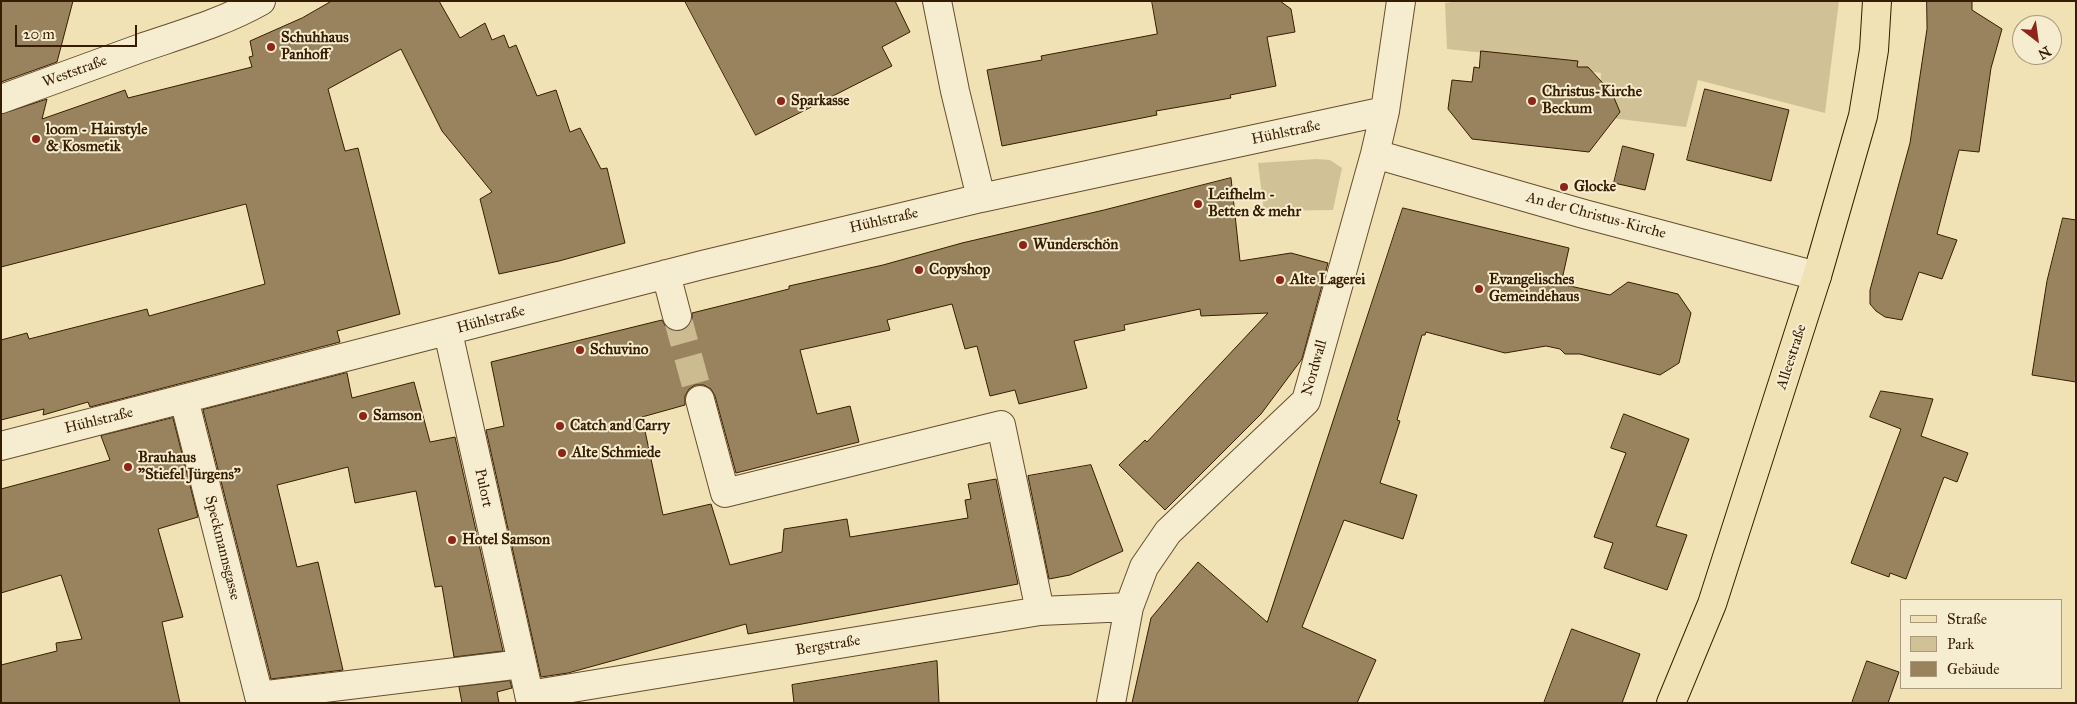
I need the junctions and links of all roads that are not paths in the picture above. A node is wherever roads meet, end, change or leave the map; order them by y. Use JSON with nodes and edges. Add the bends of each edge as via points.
{"nodes":[{"id":1,"x":261,"y":1,"type":"edge"},
{"id":2,"x":937,"y":1,"type":"edge"},
{"id":3,"x":1401,"y":1,"type":"edge"},
{"id":4,"x":1877,"y":1,"type":"edge"},
{"id":5,"x":1,"y":99,"type":"edge"},
{"id":6,"x":1385,"y":111,"type":"junction"},
{"id":7,"x":1375,"y":154,"type":"junction"},
{"id":8,"x":981,"y":198,"type":"junction"},
{"id":9,"x":666,"y":274,"type":"junction"},
{"id":10,"x":1817,"y":276,"type":"junction"},
{"id":11,"x":677,"y":316,"type":"tunnel mouth"},
{"id":12,"x":448,"y":332,"type":"junction"},
{"id":13,"x":184,"y":399,"type":"junction"},
{"id":14,"x":700,"y":400,"type":"tunnel mouth"},
{"id":15,"x":1,"y":446,"type":"edge"},
{"id":16,"x":1129,"y":607,"type":"junction"},
{"id":17,"x":1040,"y":611,"type":"junction"},
{"id":18,"x":522,"y":664,"type":"junction"},
{"id":19,"x":530,"y":699,"type":"edge"},
{"id":20,"x":260,"y":700,"type":"edge"},
{"id":21,"x":1111,"y":703,"type":"edge"},
{"id":22,"x":1671,"y":703,"type":"edge"}],
"edges":[{"from":1,"to":5,"type":"street","name":"Weststraße","via":[[238,14]]},
{"from":2,"to":8,"type":"street"},
{"from":3,"to":6,"type":"street","name":"Nordwall"},
{"from":4,"to":10,"type":"main road","name":"Alleestraße","via":[[1874,50],[1863,116]]},
{"from":6,"to":7,"type":"street","name":"Nordwall"},
{"from":6,"to":8,"type":"street","name":"Hühlstraße"},
{"from":7,"to":10,"type":"street","name":"An der Christus-Kirche"},
{"from":7,"to":16,"type":"street","name":"Nordwall","via":[[1306,401],[1168,532],[1144,567]]},
{"from":8,"to":9,"type":"street","name":"Hühlstraße"},
{"from":9,"to":11,"type":"street"},
{"from":9,"to":12,"type":"street","name":"Hühlstraße"},
{"from":10,"to":22,"type":"main road","name":"Alleestraße","via":[[1712,604]]},
{"from":12,"to":13,"type":"street","name":"Hühlstraße"},
{"from":12,"to":18,"type":"street","name":"Pulort"},
{"from":13,"to":15,"type":"street","name":"Hühlstraße"},
{"from":13,"to":20,"type":"street","name":"Speckmannsgasse"},
{"from":14,"to":17,"type":"street","via":[[725,493],[1001,425]]},
{"from":16,"to":17,"type":"street","name":"Bergstraße"},
{"from":16,"to":21,"type":"street","name":"Nordwall"},
{"from":17,"to":19,"type":"street","name":"Bergstraße"},
{"from":18,"to":19,"type":"street","name":"Pulort"},
{"from":18,"to":20,"type":"street","name":"Speckmannsgasse"}]}
